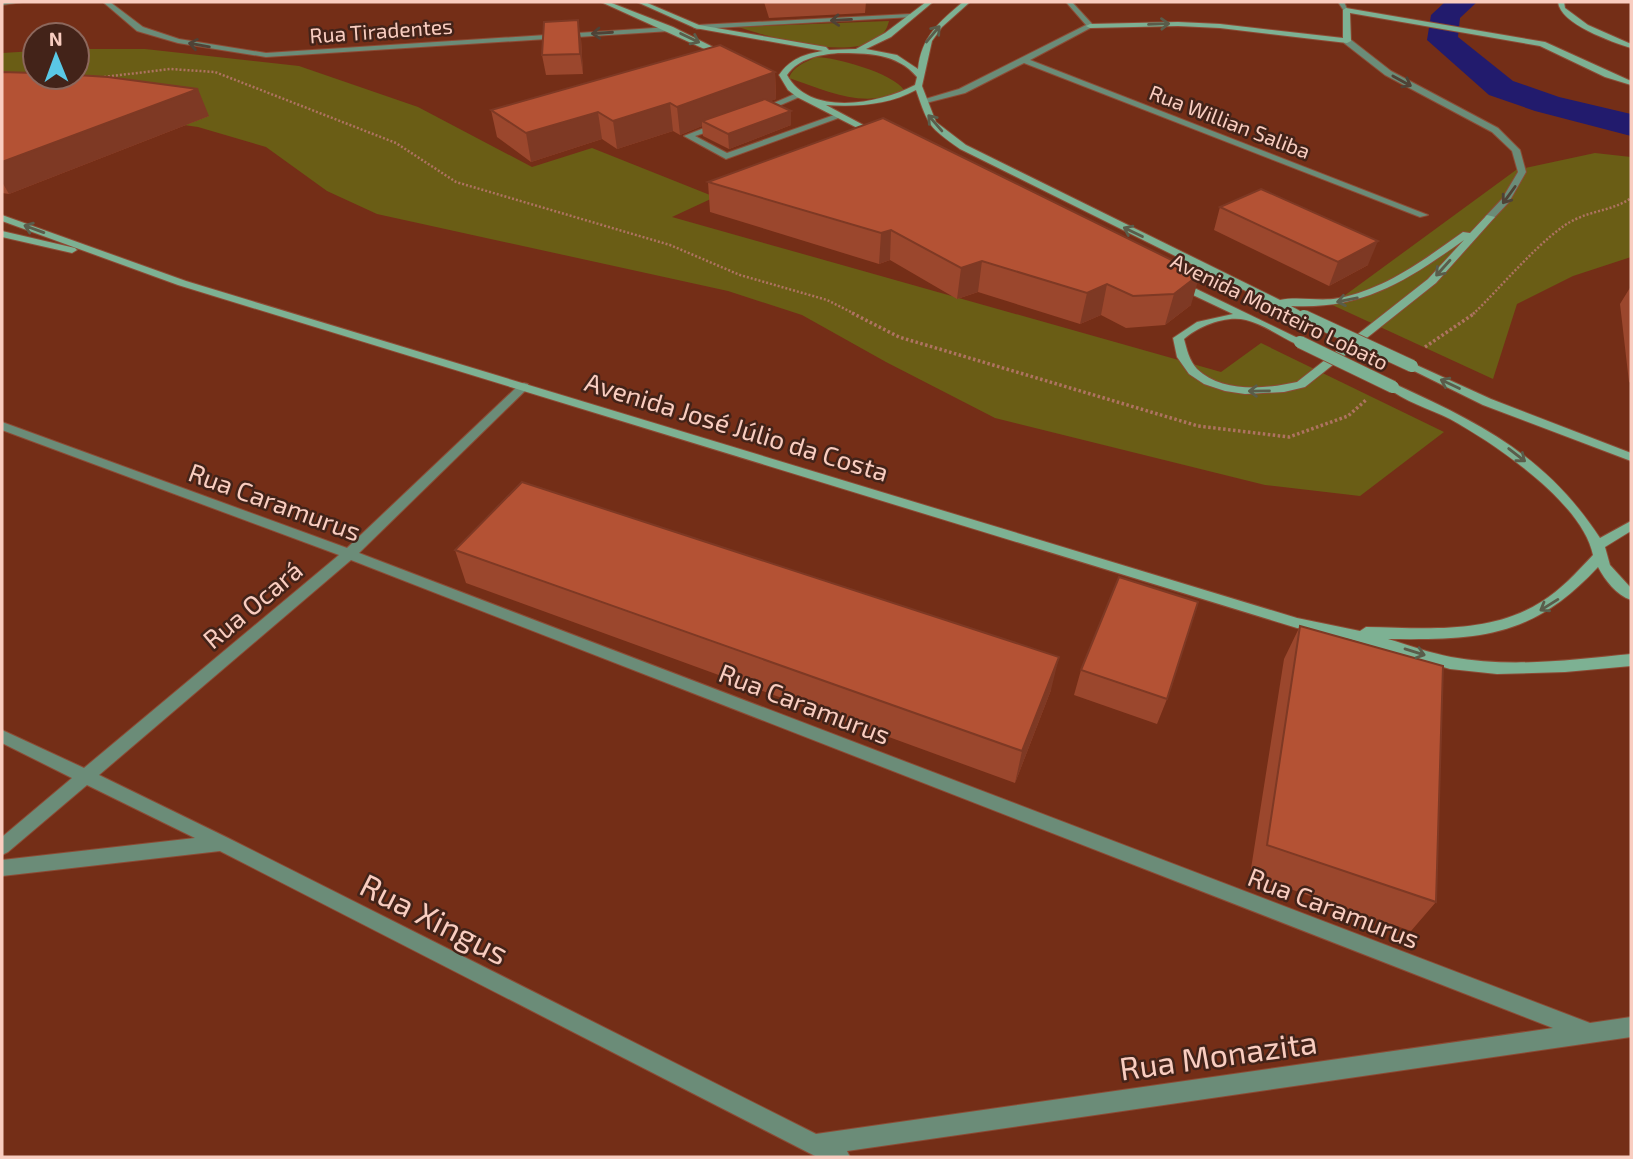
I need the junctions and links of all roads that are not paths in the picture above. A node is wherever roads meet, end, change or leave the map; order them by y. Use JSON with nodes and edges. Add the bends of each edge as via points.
{"nodes":[{"id":1,"x":20,"y":2,"type":"edge"},
{"id":2,"x":106,"y":2,"type":"edge"},
{"id":3,"x":604,"y":2,"type":"edge"},
{"id":4,"x":640,"y":2,"type":"edge"},
{"id":5,"x":930,"y":2,"type":"edge"},
{"id":6,"x":967,"y":2,"type":"edge"},
{"id":7,"x":1069,"y":2,"type":"edge"},
{"id":8,"x":1341,"y":2,"type":"edge"},
{"id":9,"x":1562,"y":2,"type":"edge"},
{"id":10,"x":2,"y":3,"type":"edge"},
{"id":11,"x":1346,"y":10,"type":"junction"},
{"id":12,"x":909,"y":16,"type":"junction"},
{"id":13,"x":1090,"y":26,"type":"junction"},
{"id":14,"x":697,"y":27,"type":"junction"},
{"id":15,"x":670,"y":29,"type":"junction"},
{"id":16,"x":1592,"y":30,"type":"junction"},
{"id":17,"x":1631,"y":38,"type":"edge"},
{"id":18,"x":1347,"y":41,"type":"junction"},
{"id":19,"x":1631,"y":46,"type":"edge"},
{"id":20,"x":838,"y":51,"type":"junction"},
{"id":21,"x":857,"y":51,"type":"junction"},
{"id":22,"x":735,"y":60,"type":"edge"},
{"id":23,"x":1024,"y":60,"type":"junction"},
{"id":24,"x":1584,"y":65,"type":"junction"},
{"id":25,"x":1631,"y":75,"type":"edge"},
{"id":26,"x":919,"y":82,"type":"junction"},
{"id":27,"x":780,"y":83,"type":"dead end"},
{"id":28,"x":1631,"y":83,"type":"edge"},
{"id":29,"x":796,"y":92,"type":"junction"},
{"id":30,"x":925,"y":102,"type":"junction"},
{"id":31,"x":750,"y":114,"type":"edge"},
{"id":32,"x":840,"y":116,"type":"junction"},
{"id":33,"x":725,"y":123,"type":"edge"},
{"id":34,"x":889,"y":140,"type":"edge"},
{"id":35,"x":1423,"y":215,"type":"dead end"},
{"id":36,"x":1490,"y":217,"type":"junction"},
{"id":37,"x":2,"y":218,"type":"edge"},
{"id":38,"x":2,"y":234,"type":"edge"},
{"id":39,"x":113,"y":257,"type":"junction"},
{"id":40,"x":1173,"y":281,"type":"edge"},
{"id":41,"x":1267,"y":300,"type":"junction"},
{"id":42,"x":1247,"y":318,"type":"junction"},
{"id":43,"x":524,"y":386,"type":"junction"},
{"id":44,"x":2,"y":426,"type":"edge"},
{"id":45,"x":1631,"y":457,"type":"edge"},
{"id":46,"x":1631,"y":525,"type":"edge"},
{"id":47,"x":1598,"y":551,"type":"junction"},
{"id":48,"x":349,"y":554,"type":"junction"},
{"id":49,"x":1631,"y":595,"type":"edge"},
{"id":50,"x":1349,"y":633,"type":"junction"},
{"id":51,"x":1629,"y":663,"type":"edge"},
{"id":52,"x":2,"y":736,"type":"edge"},
{"id":53,"x":86,"y":776,"type":"junction"},
{"id":54,"x":222,"y":843,"type":"junction"},
{"id":55,"x":2,"y":847,"type":"edge"},
{"id":56,"x":2,"y":868,"type":"edge"},
{"id":57,"x":1631,"y":1027,"type":"edge"},
{"id":58,"x":1588,"y":1032,"type":"junction"},
{"id":59,"x":815,"y":1145,"type":"junction"},
{"id":60,"x":839,"y":1157,"type":"edge"}],
"edges":[{"from":1,"to":10,"type":"street"},
{"from":15,"to":2,"type":"street","name":"Rua Tiradentes","one_way":true,"via":[[266,55],[178,41],[140,29]]},
{"from":3,"to":15,"type":"main road"},
{"from":4,"to":14,"type":"main road"},
{"from":5,"to":12,"type":"main road"},
{"from":26,"to":6,"type":"main road","one_way":true,"via":[[928,36]]},
{"from":7,"to":13,"type":"street"},
{"from":8,"to":11,"type":"street"},
{"from":9,"to":16,"type":"main road","via":[[1562,9],[1572,19]]},
{"from":11,"to":18,"type":"main road"},
{"from":11,"to":24,"type":"main road","via":[[1516,38],[1563,51]]},
{"from":12,"to":14,"type":"street","one_way":true},
{"from":12,"to":21,"type":"main road","via":[[888,35]]},
{"from":13,"to":18,"type":"main road","one_way":true,"via":[[1220,26]]},
{"from":13,"to":23,"type":"street"},
{"from":14,"to":20,"type":"main road"},
{"from":15,"to":22,"type":"main road","one_way":true},
{"from":16,"to":17,"type":"main road"},
{"from":16,"to":19,"type":"main road"},
{"from":18,"to":36,"type":"street","one_way":true,"via":[[1388,73],[1495,130],[1516,150],[1522,172]]},
{"from":20,"to":21,"type":"main road"},
{"from":20,"to":29,"type":"main road","via":[[806,57],[787,68],[785,82]]},
{"from":21,"to":26,"type":"main road","via":[[894,56],[913,66]]},
{"from":23,"to":30,"type":"street","via":[[962,91]]},
{"from":23,"to":35,"type":"street","name":"Rua Willian Saliba"},
{"from":24,"to":25,"type":"main road"},
{"from":24,"to":28,"type":"main road"},
{"from":26,"to":29,"type":"main road","via":[[907,94],[870,104],[847,104]]},
{"from":26,"to":30,"type":"main road","name":"Avenida Monteiro Lobato"},
{"from":27,"to":29,"type":"main road"},
{"from":29,"to":31,"type":"street"},
{"from":29,"to":32,"type":"main road"},
{"from":41,"to":30,"type":"main road","name":"Avenida Monteiro Lobato","one_way":true,"via":[[963,147],[936,127]]},
{"from":32,"to":33,"type":"street","via":[[726,156],[688,136]]},
{"from":32,"to":34,"type":"main road"},
{"from":36,"to":41,"type":"main road","one_way":true,"via":[[1400,279],[1367,295],[1318,304]]},
{"from":36,"to":42,"type":"main road","one_way":true,"via":[[1432,281],[1301,385],[1250,392],[1224,387],[1190,368],[1180,353],[1178,338],[1187,330],[1223,317]]},
{"from":39,"to":37,"type":"main road","name":"Avenida José Júlio da Costa","one_way":true},
{"from":38,"to":39,"type":"main road","name":"Avenida José Júlio da Costa"},
{"from":39,"to":43,"type":"main road","name":"Avenida José Júlio da Costa","via":[[182,283]]},
{"from":40,"to":42,"type":"main road","name":"Avenida Monteiro Lobato"},
{"from":45,"to":41,"type":"main road","name":"Avenida Monteiro Lobato","one_way":true,"bridge":true,"via":[[1487,402]]},
{"from":42,"to":47,"type":"main road","name":"Avenida Monteiro Lobato","one_way":true,"bridge":true,"via":[[1460,419],[1518,454],[1581,516]]},
{"from":43,"to":48,"type":"street","name":"Rua Ocará"},
{"from":43,"to":50,"type":"main road","name":"Avenida José Júlio da Costa","via":[[1273,616]]},
{"from":44,"to":48,"type":"street","name":"Rua Caramurus"},
{"from":46,"to":47,"type":"main road","name":"Avenida José Júlio da Costa"},
{"from":47,"to":49,"type":"main road","name":"Avenida Monteiro Lobato","via":[[1619,586]]},
{"from":47,"to":50,"type":"main road","name":"Avenida José Júlio da Costa","one_way":true,"via":[[1555,603],[1513,625],[1452,634]]},
{"from":48,"to":53,"type":"street","name":"Rua Ocará"},
{"from":48,"to":58,"type":"street","name":"Rua Caramurus"},
{"from":50,"to":51,"type":"main road","name":"Avenida José Júlio da Costa","one_way":true,"via":[[1450,663],[1497,668]]},
{"from":52,"to":53,"type":"street","name":"Rua Xingus"},
{"from":53,"to":54,"type":"street","name":"Rua Xingus"},
{"from":53,"to":55,"type":"street","name":"Rua Ocará"},
{"from":54,"to":56,"type":"street"},
{"from":54,"to":59,"type":"street","name":"Rua Xingus"},
{"from":57,"to":58,"type":"street","name":"Rua Monazita"},
{"from":58,"to":59,"type":"street","name":"Rua Monazita"},
{"from":59,"to":60,"type":"street","name":"Rua Xingus"}]}
